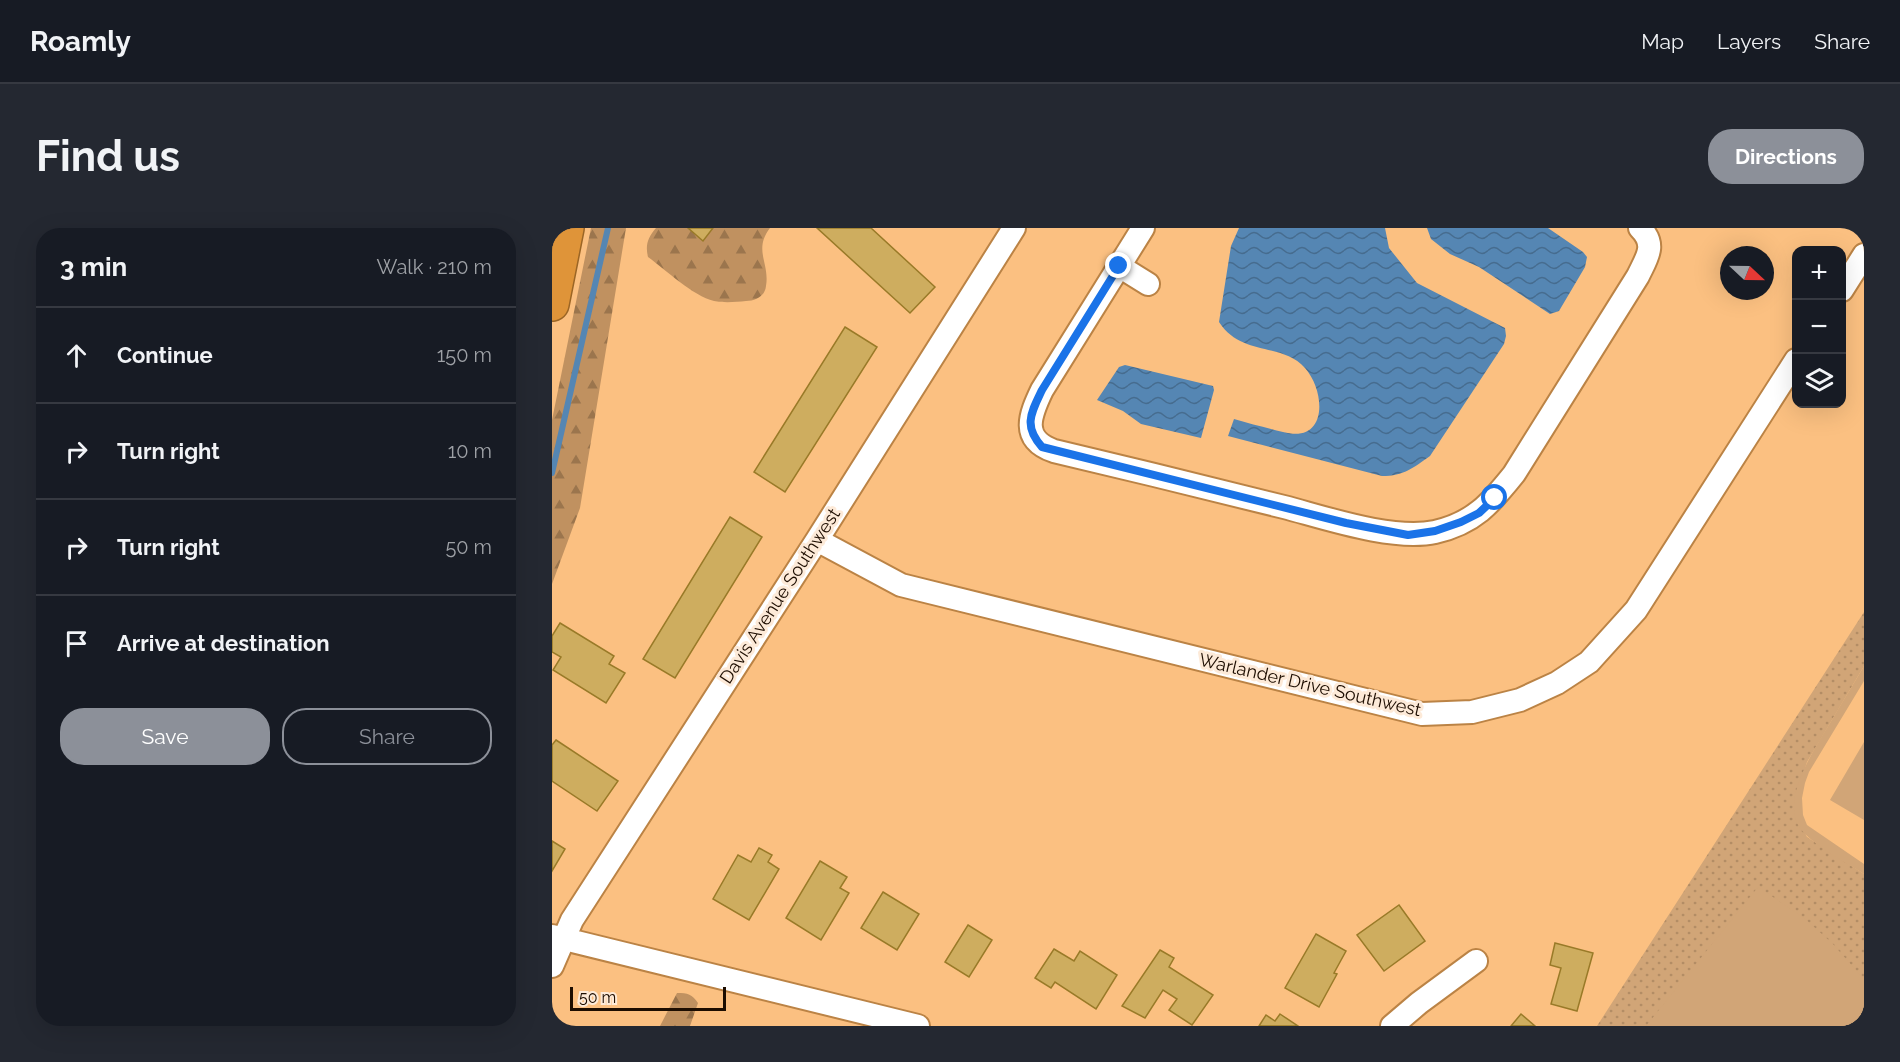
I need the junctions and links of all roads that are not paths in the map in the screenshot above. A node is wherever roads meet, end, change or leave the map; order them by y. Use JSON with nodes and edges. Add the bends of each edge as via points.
{"nodes":[{"id":1,"x":567,"y":228,"type":"edge"},
{"id":2,"x":1014,"y":228,"type":"edge"},
{"id":3,"x":1143,"y":228,"type":"edge"},
{"id":4,"x":1640,"y":228,"type":"edge"},
{"id":5,"x":1864,"y":255,"type":"edge"},
{"id":6,"x":1119,"y":266,"type":"junction"},
{"id":7,"x":1148,"y":284,"type":"dead end"},
{"id":8,"x":1846,"y":284,"type":"edge"},
{"id":9,"x":552,"y":304,"type":"edge"},
{"id":10,"x":1792,"y":368,"type":"edge"},
{"id":11,"x":817,"y":540,"type":"junction"},
{"id":12,"x":558,"y":938,"type":"edge"},
{"id":13,"x":1476,"y":961,"type":"dead end"},
{"id":14,"x":552,"y":966,"type":"edge"},
{"id":15,"x":918,"y":1026,"type":"edge"},
{"id":16,"x":1392,"y":1026,"type":"edge"}],
"edges":[{"from":1,"to":9,"type":"highway"},
{"from":2,"to":11,"type":"street","name":"Davis Avenue Southwest"},
{"from":3,"to":6,"type":"street"},
{"from":4,"to":6,"type":"street","via":[[1649,240],[1650,250],[1638,276],[1514,474],[1479,513],[1435,531],[1408,535],[1042,447],[1030,425],[1032,411]]},
{"from":5,"to":8,"type":"street"},
{"from":6,"to":7,"type":"street"},
{"from":10,"to":11,"type":"street","name":"Warlander Drive Southwest","via":[[1636,610],[1589,662],[1520,700],[1472,712],[1422,714],[924,591],[892,581]]},
{"from":11,"to":12,"type":"street","name":"Davis Avenue Southwest"},
{"from":12,"to":14,"type":"street","name":"Davis Avenue Southwest"},
{"from":12,"to":15,"type":"street"},
{"from":13,"to":16,"type":"street"}]}
